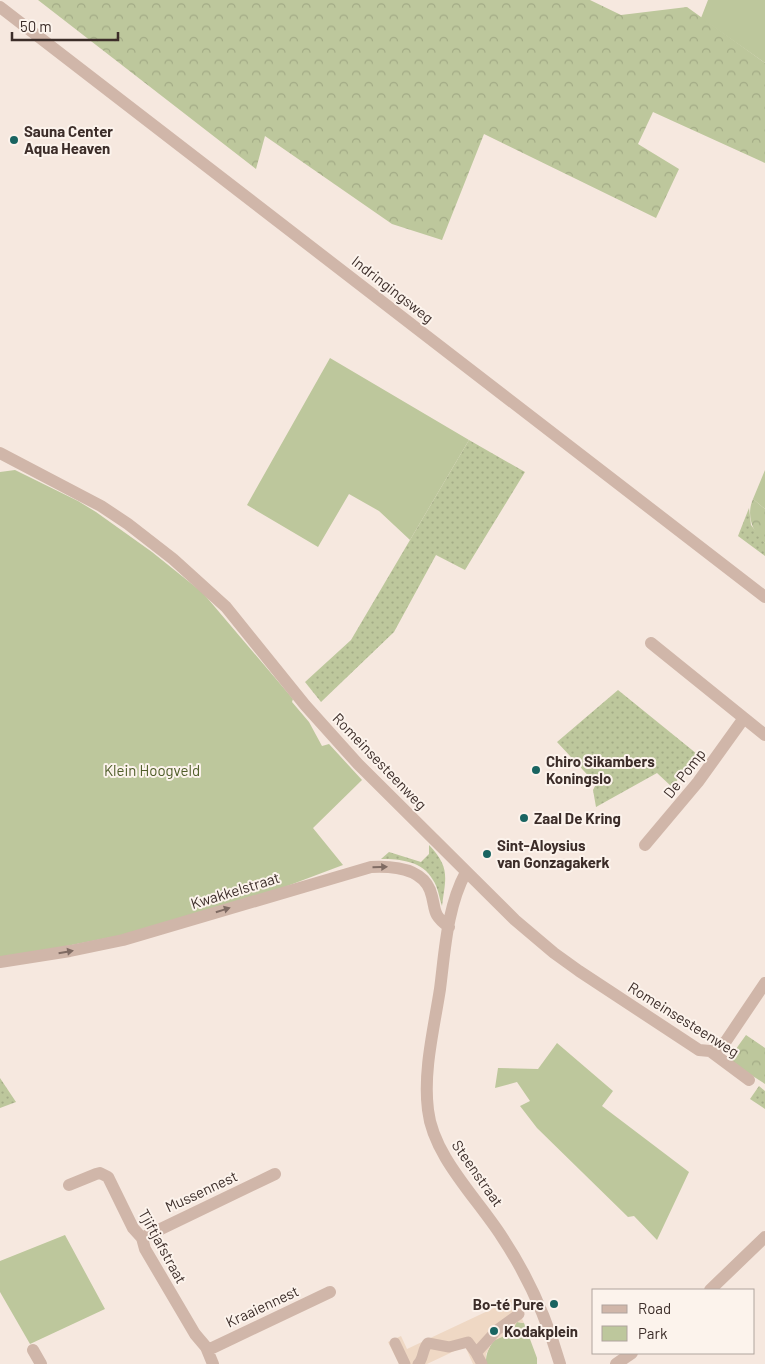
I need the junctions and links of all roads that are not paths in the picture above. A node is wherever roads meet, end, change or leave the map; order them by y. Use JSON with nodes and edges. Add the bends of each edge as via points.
{"nodes":[{"id":1,"x":0,"y":7,"type":"edge"},
{"id":2,"x":0,"y":453,"type":"edge"},
{"id":3,"x":765,"y":597,"type":"edge"},
{"id":4,"x":651,"y":643,"type":"dead end"},
{"id":5,"x":744,"y":718,"type":"junction"},
{"id":6,"x":765,"y":734,"type":"edge"},
{"id":7,"x":645,"y":845,"type":"dead end"},
{"id":8,"x":466,"y":872,"type":"junction"},
{"id":9,"x":448,"y":928,"type":"junction"},
{"id":10,"x":0,"y":962,"type":"edge"},
{"id":11,"x":765,"y":983,"type":"edge"},
{"id":12,"x":710,"y":1052,"type":"junction"},
{"id":13,"x":749,"y":1080,"type":"dead end"},
{"id":14,"x":275,"y":1174,"type":"dead end"},
{"id":15,"x":69,"y":1185,"type":"dead end"},
{"id":16,"x":765,"y":1237,"type":"edge"},
{"id":17,"x":142,"y":1238,"type":"junction"},
{"id":18,"x":711,"y":1289,"type":"edge"},
{"id":19,"x":330,"y":1292,"type":"dead end"},
{"id":20,"x":520,"y":1314,"type":"dead end"},
{"id":21,"x":395,"y":1343,"type":"dead end"},
{"id":22,"x":33,"y":1350,"type":"dead end"},
{"id":23,"x":208,"y":1350,"type":"junction"},
{"id":24,"x":476,"y":1353,"type":"junction"},
{"id":25,"x":631,"y":1354,"type":"edge"},
{"id":26,"x":619,"y":1363,"type":"edge"},
{"id":27,"x":41,"y":1364,"type":"edge"},
{"id":28,"x":213,"y":1364,"type":"edge"},
{"id":29,"x":405,"y":1364,"type":"edge"},
{"id":30,"x":418,"y":1364,"type":"edge"},
{"id":31,"x":482,"y":1364,"type":"edge"},
{"id":32,"x":560,"y":1364,"type":"edge"}],
"edges":[{"from":1,"to":3,"type":"street","name":"Indringingsweg"},
{"from":2,"to":8,"type":"street","name":"Romeinsesteenweg","via":[[106,509],[173,559],[213,594],[341,746]]},
{"from":4,"to":5,"type":"street"},
{"from":5,"to":6,"type":"street"},
{"from":5,"to":7,"type":"street","name":"De Pomp","via":[[698,782]]},
{"from":8,"to":9,"type":"street","name":"Steenstraat","via":[[455,896]]},
{"from":8,"to":12,"type":"street","name":"Romeinsesteenweg","via":[[554,953],[699,1050]]},
{"from":10,"to":9,"type":"street","name":"Kwakkelstraat","one_way":true,"via":[[70,952],[122,940],[371,867],[397,868],[420,878],[428,887],[436,916]]},
{"from":9,"to":32,"type":"street","name":"Steenstraat","via":[[427,1080],[431,1123],[448,1161],[523,1271],[548,1327]]},
{"from":11,"to":12,"type":"street","via":[[726,1041]]},
{"from":12,"to":13,"type":"street","name":"Romeinsesteenweg"},
{"from":14,"to":17,"type":"street","name":"Mussennest"},
{"from":15,"to":17,"type":"street","name":"Tjiftjafstraat","via":[[96,1174],[104,1175],[133,1228]]},
{"from":16,"to":18,"type":"street"},
{"from":17,"to":23,"type":"street","name":"Tjiftjafstraat","via":[[150,1258]]},
{"from":19,"to":23,"type":"street","name":"Kraaiennest"},
{"from":20,"to":24,"type":"street","via":[[496,1330]]},
{"from":21,"to":29,"type":"street"},
{"from":22,"to":27,"type":"street"},
{"from":23,"to":28,"type":"street","name":"Tjiftjafstraat"},
{"from":24,"to":30,"type":"street","via":[[468,1342],[449,1347],[428,1343]]},
{"from":24,"to":31,"type":"street"},
{"from":25,"to":26,"type":"street"}]}
